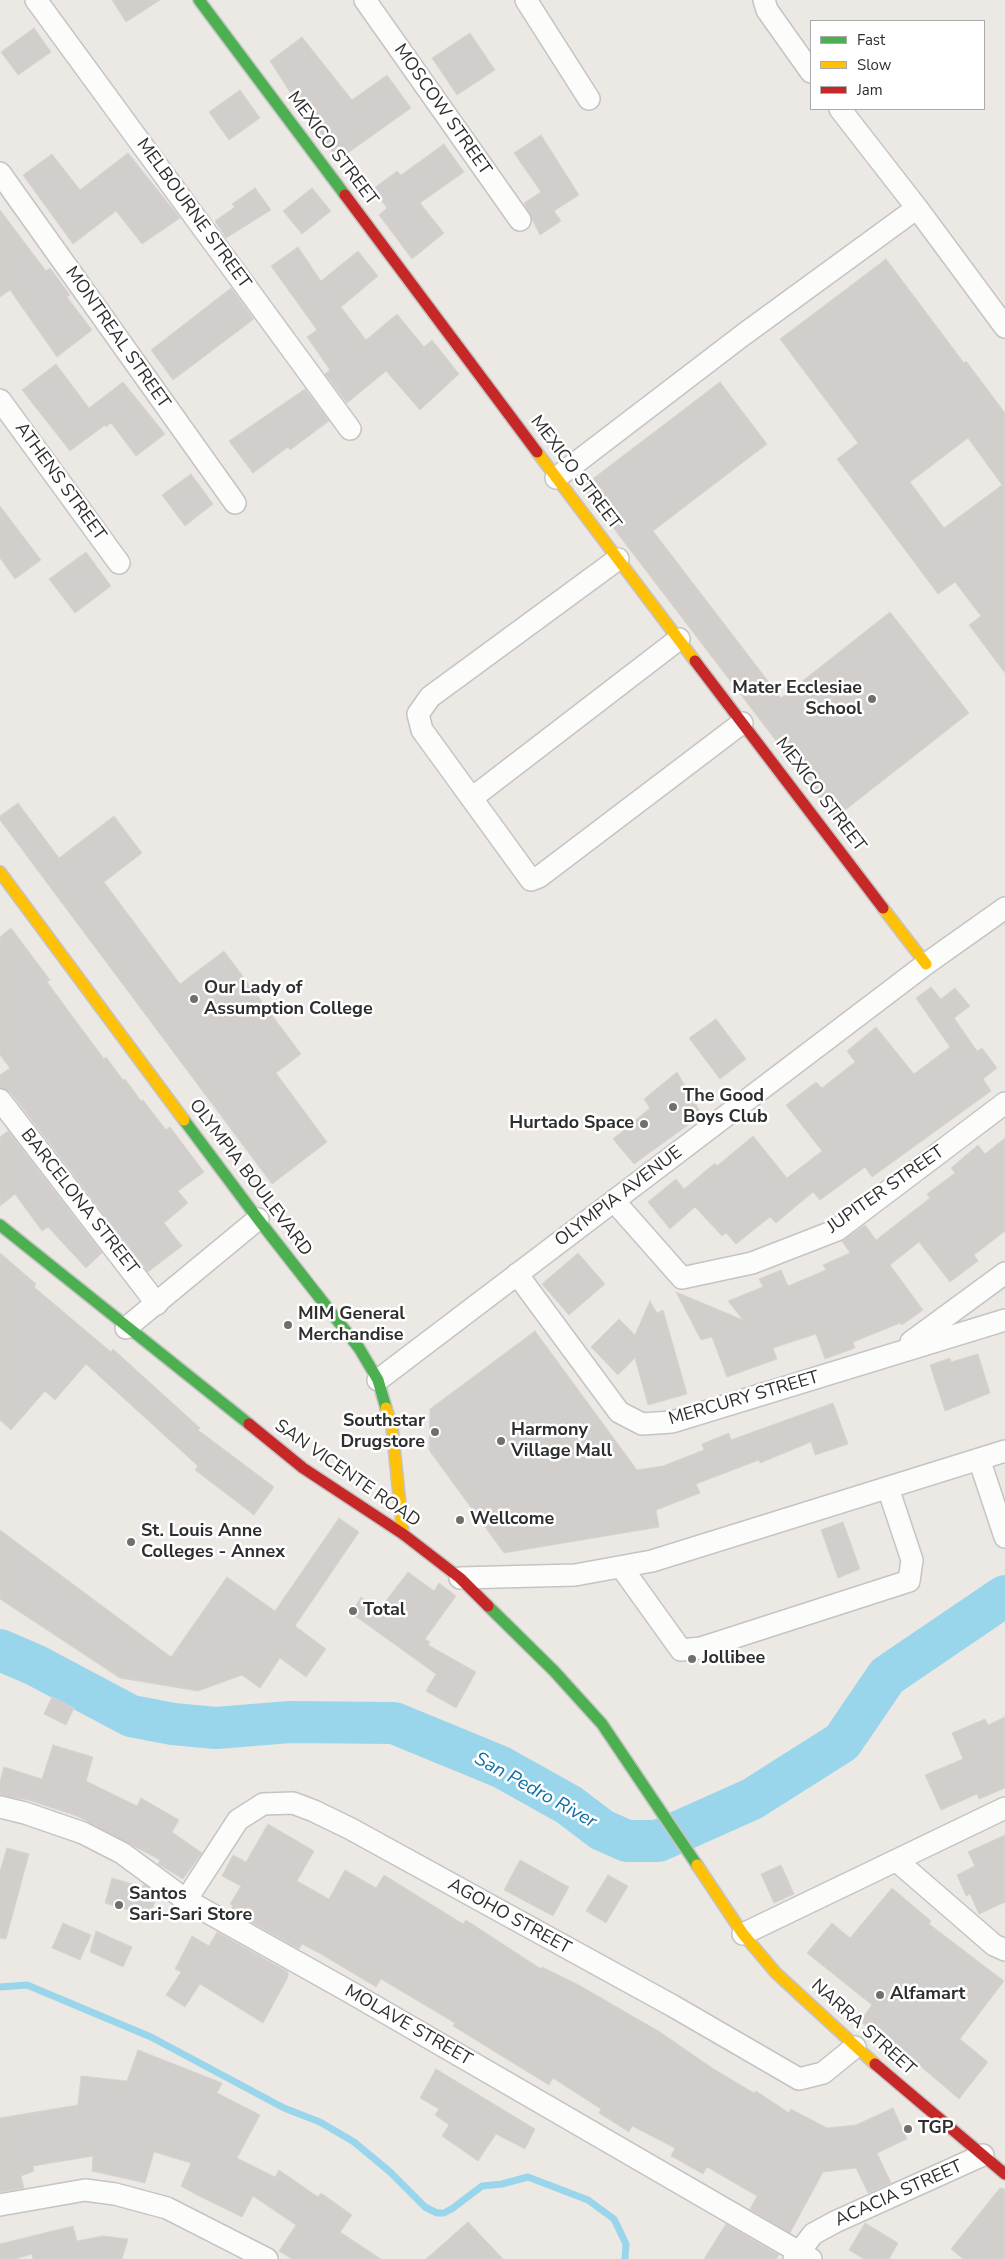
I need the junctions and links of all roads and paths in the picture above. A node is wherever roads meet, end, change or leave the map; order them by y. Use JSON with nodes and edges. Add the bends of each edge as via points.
{"nodes":[{"id":1,"x":36,"y":0,"type":"edge"},
{"id":2,"x":199,"y":0,"type":"edge"},
{"id":3,"x":365,"y":0,"type":"edge"},
{"id":4,"x":526,"y":0,"type":"edge"},
{"id":5,"x":764,"y":0,"type":"edge"},
{"id":6,"x":810,"y":71,"type":"edge"},
{"id":7,"x":590,"y":99,"type":"dead end"},
{"id":8,"x":841,"y":110,"type":"edge"},
{"id":9,"x":0,"y":173,"type":"edge"},
{"id":10,"x":917,"y":208,"type":"junction"},
{"id":11,"x":520,"y":220,"type":"dead end"},
{"id":12,"x":1005,"y":327,"type":"edge"},
{"id":13,"x":0,"y":400,"type":"edge"},
{"id":14,"x":350,"y":429,"type":"dead end"},
{"id":15,"x":556,"y":478,"type":"junction"},
{"id":16,"x":234,"y":503,"type":"dead end"},
{"id":17,"x":618,"y":559,"type":"junction"},
{"id":18,"x":119,"y":563,"type":"dead end"},
{"id":19,"x":679,"y":639,"type":"junction"},
{"id":20,"x":742,"y":722,"type":"junction"},
{"id":21,"x":472,"y":798,"type":"junction"},
{"id":22,"x":0,"y":872,"type":"edge"},
{"id":23,"x":1005,"y":908,"type":"edge"},
{"id":24,"x":926,"y":964,"type":"junction"},
{"id":25,"x":0,"y":1100,"type":"edge"},
{"id":26,"x":1005,"y":1103,"type":"edge"},
{"id":27,"x":614,"y":1201,"type":"junction"},
{"id":28,"x":258,"y":1219,"type":"junction"},
{"id":29,"x":0,"y":1225,"type":"edge"},
{"id":30,"x":1005,"y":1272,"type":"edge"},
{"id":31,"x":517,"y":1274,"type":"junction"},
{"id":32,"x":158,"y":1304,"type":"junction"},
{"id":33,"x":1005,"y":1320,"type":"edge"},
{"id":34,"x":126,"y":1328,"type":"junction"},
{"id":35,"x":898,"y":1352,"type":"junction"},
{"id":36,"x":378,"y":1380,"type":"junction"},
{"id":37,"x":1005,"y":1451,"type":"edge"},
{"id":38,"x":979,"y":1459,"type":"junction"},
{"id":39,"x":888,"y":1488,"type":"junction"},
{"id":40,"x":403,"y":1534,"type":"junction"},
{"id":41,"x":1005,"y":1537,"type":"edge"},
{"id":42,"x":622,"y":1568,"type":"junction"},
{"id":43,"x":460,"y":1578,"type":"junction"},
{"id":44,"x":0,"y":1807,"type":"edge"},
{"id":45,"x":1005,"y":1808,"type":"edge"},
{"id":46,"x":897,"y":1861,"type":"junction"},
{"id":47,"x":716,"y":1891,"type":"joint"},
{"id":48,"x":186,"y":1900,"type":"junction"},
{"id":49,"x":743,"y":1934,"type":"junction"},
{"id":50,"x":1005,"y":1950,"type":"edge"},
{"id":51,"x":855,"y":2047,"type":"junction"},
{"id":52,"x":990,"y":2152,"type":"junction"},
{"id":53,"x":1005,"y":2174,"type":"edge"},
{"id":54,"x":0,"y":2205,"type":"edge"},
{"id":55,"x":801,"y":2256,"type":"edge"},
{"id":56,"x":267,"y":2259,"type":"edge"}],
"edges":[{"from":1,"to":14,"type":"street","name":"MELBOURNE STREET"},
{"from":2,"to":15,"type":"main road","name":"MEXICO STREET"},
{"from":3,"to":11,"type":"street","name":"MOSCOW STREET"},
{"from":4,"to":7,"type":"street"},
{"from":5,"to":6,"type":"street","via":[[767,10]]},
{"from":8,"to":10,"type":"street"},
{"from":9,"to":16,"type":"street","name":"MONTREAL STREET"},
{"from":10,"to":12,"type":"street"},
{"from":10,"to":15,"type":"street","via":[[743,335]]},
{"from":13,"to":18,"type":"street","name":"ATHENS STREET"},
{"from":15,"to":17,"type":"main road","name":"MEXICO STREET"},
{"from":17,"to":19,"type":"main road","name":"MEXICO STREET"},
{"from":17,"to":21,"type":"street","via":[[430,697],[418,714],[422,730]]},
{"from":19,"to":20,"type":"main road","name":"MEXICO STREET"},
{"from":19,"to":21,"type":"street"},
{"from":20,"to":21,"type":"street","via":[[531,880]]},
{"from":20,"to":24,"type":"main road","name":"MEXICO STREET"},
{"from":22,"to":28,"type":"main road","name":"OLYMPIA BOULEVARD"},
{"from":23,"to":24,"type":"street","name":"OLYMPIA AVENUE"},
{"from":24,"to":27,"type":"street","name":"OLYMPIA AVENUE"},
{"from":25,"to":32,"type":"street","name":"BARCELONA STREET"},
{"from":26,"to":27,"type":"street","name":"JUPITER STREET","via":[[837,1230],[752,1263],[682,1278]]},
{"from":27,"to":31,"type":"street","name":"OLYMPIA AVENUE"},
{"from":28,"to":32,"type":"street"},
{"from":28,"to":36,"type":"main road","name":"OLYMPIA BOULEVARD","via":[[359,1348]]},
{"from":29,"to":34,"type":"main road","name":"SAN VICENTE ROAD"},
{"from":30,"to":35,"type":"street"},
{"from":31,"to":35,"type":"street","name":"MERCURY STREET","via":[[619,1412],[642,1424],[672,1422]]},
{"from":31,"to":36,"type":"street","name":"OLYMPIA AVENUE"},
{"from":32,"to":34,"type":"street"},
{"from":33,"to":35,"type":"street","name":"MERCURY STREET"},
{"from":34,"to":40,"type":"main road","name":"SAN VICENTE ROAD","via":[[303,1468]]},
{"from":36,"to":40,"type":"main road","name":"OLYMPIA BOULEVARD","via":[[392,1427]]},
{"from":37,"to":38,"type":"street"},
{"from":38,"to":39,"type":"street"},
{"from":38,"to":41,"type":"street"},
{"from":39,"to":42,"type":"street"},
{"from":39,"to":42,"type":"street","via":[[912,1560],[908,1581],[702,1648],[681,1650]]},
{"from":40,"to":43,"type":"main road","name":"SAN VICENTE ROAD"},
{"from":42,"to":43,"type":"street","via":[[574,1576]]},
{"from":43,"to":47,"type":"main road","name":"SAN VICENTE ROAD","via":[[602,1724]]},
{"from":44,"to":48,"type":"street","name":"MOLAVE STREET","via":[[83,1833],[122,1853]]},
{"from":45,"to":46,"type":"street"},
{"from":46,"to":49,"type":"street"},
{"from":46,"to":50,"type":"street","via":[[994,1945]]},
{"from":47,"to":49,"type":"main road","name":"NARRA STREET"},
{"from":48,"to":51,"type":"street","name":"AGOHO STREET","via":[[238,1820],[263,1804],[292,1803],[366,1838],[673,2006],[798,2079],[824,2073]]},
{"from":48,"to":55,"type":"street","name":"MOLAVE STREET","via":[[350,1992]]},
{"from":49,"to":51,"type":"main road","name":"NARRA STREET","via":[[776,1973]]},
{"from":51,"to":52,"type":"main road","name":"NARRA STREET"},
{"from":52,"to":53,"type":"main road","name":"NARRA STREET"},
{"from":52,"to":55,"type":"street","name":"ACACIA STREET","via":[[834,2222],[813,2234]]},
{"from":54,"to":56,"type":"street","via":[[85,2190],[115,2194],[167,2208]]}]}
